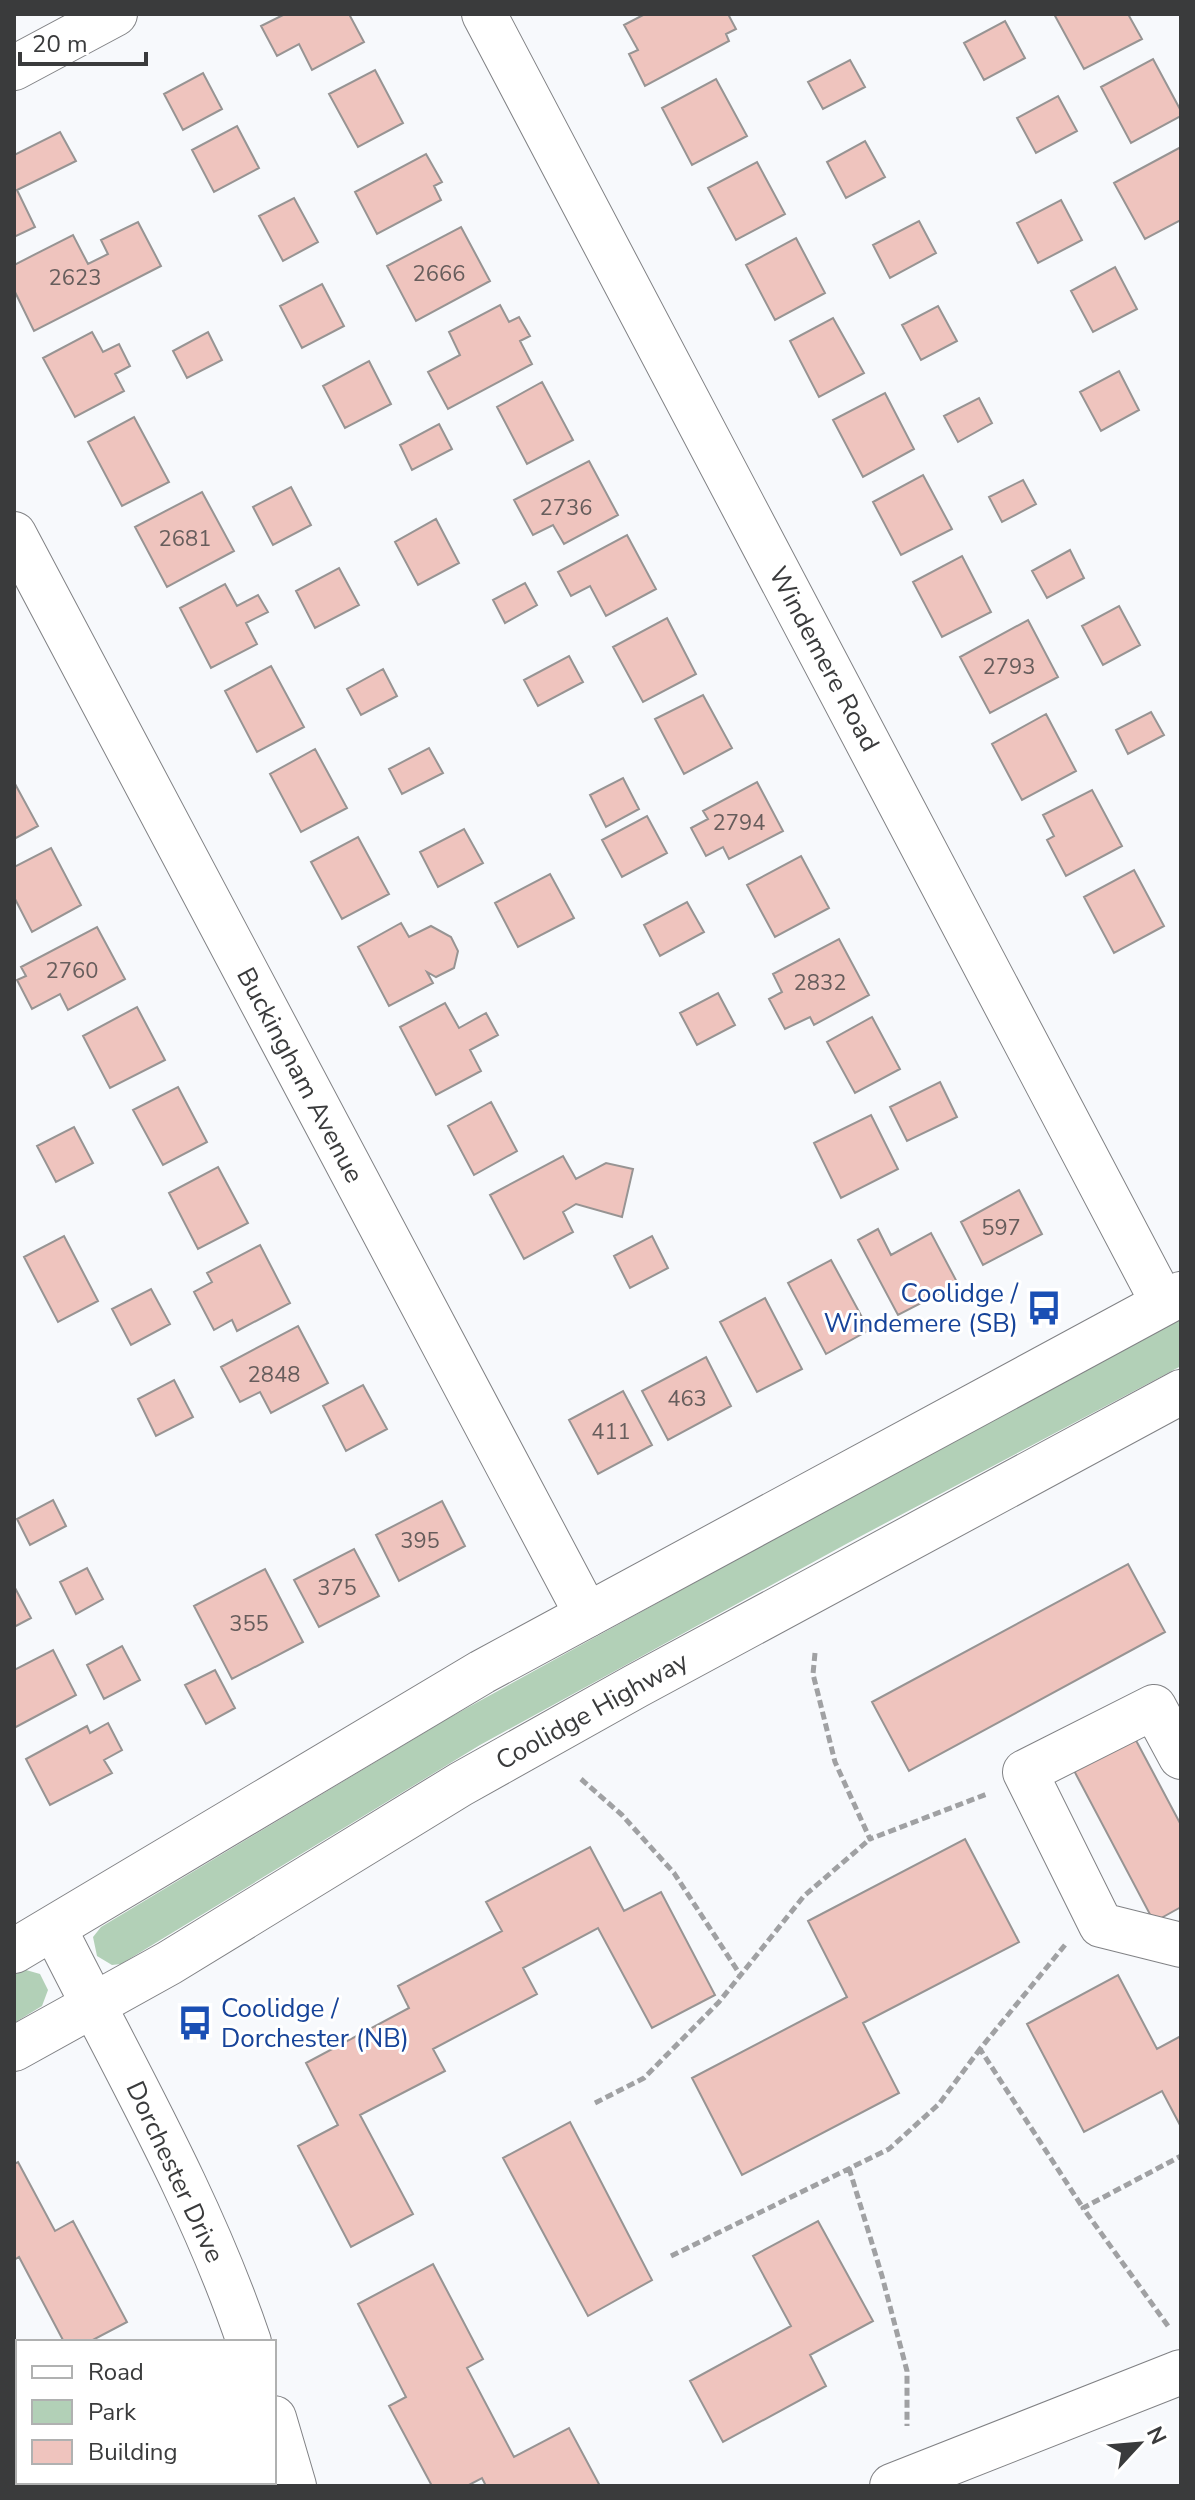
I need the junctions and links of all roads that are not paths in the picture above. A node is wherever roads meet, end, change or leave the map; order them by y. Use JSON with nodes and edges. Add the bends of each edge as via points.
{"nodes":[{"id":1,"x":115,"y":14,"type":"edge"},
{"id":2,"x":484,"y":14,"type":"edge"},
{"id":3,"x":14,"y":68,"type":"edge"},
{"id":4,"x":14,"y":534,"type":"edge"},
{"id":5,"x":1172,"y":1299,"type":"edge"},
{"id":6,"x":1181,"y":1392,"type":"edge"},
{"id":7,"x":587,"y":1615,"type":"junction"},
{"id":8,"x":1181,"y":1757,"type":"edge"},
{"id":9,"x":54,"y":1928,"type":"junction"},
{"id":10,"x":1181,"y":1945,"type":"edge"},
{"id":11,"x":14,"y":1951,"type":"edge"},
{"id":12,"x":93,"y":2007,"type":"junction"},
{"id":13,"x":14,"y":2049,"type":"edge"},
{"id":14,"x":248,"y":2340,"type":"edge"},
{"id":15,"x":1181,"y":2372,"type":"edge"},
{"id":16,"x":276,"y":2425,"type":"edge"},
{"id":17,"x":294,"y":2486,"type":"edge"},
{"id":18,"x":892,"y":2486,"type":"edge"}],
"edges":[{"from":1,"to":3,"type":"street"},
{"from":2,"to":5,"type":"street","name":"Windemere Road"},
{"from":4,"to":7,"type":"street","name":"Buckingham Avenue"},
{"from":5,"to":7,"type":"street"},
{"from":6,"to":12,"type":"street","name":"Coolidge Highway","via":[[474,1777]]},
{"from":7,"to":9,"type":"street","via":[[482,1672]]},
{"from":8,"to":10,"type":"street","via":[[1154,1707],[1025,1772],[1101,1925]]},
{"from":9,"to":11,"type":"street"},
{"from":9,"to":12,"type":"street","name":"Dorchester Drive"},
{"from":12,"to":13,"type":"street","name":"Coolidge Highway"},
{"from":12,"to":14,"type":"street","name":"Dorchester Drive","via":[[173,2160]]},
{"from":15,"to":18,"type":"street"},
{"from":16,"to":17,"type":"street"}]}
